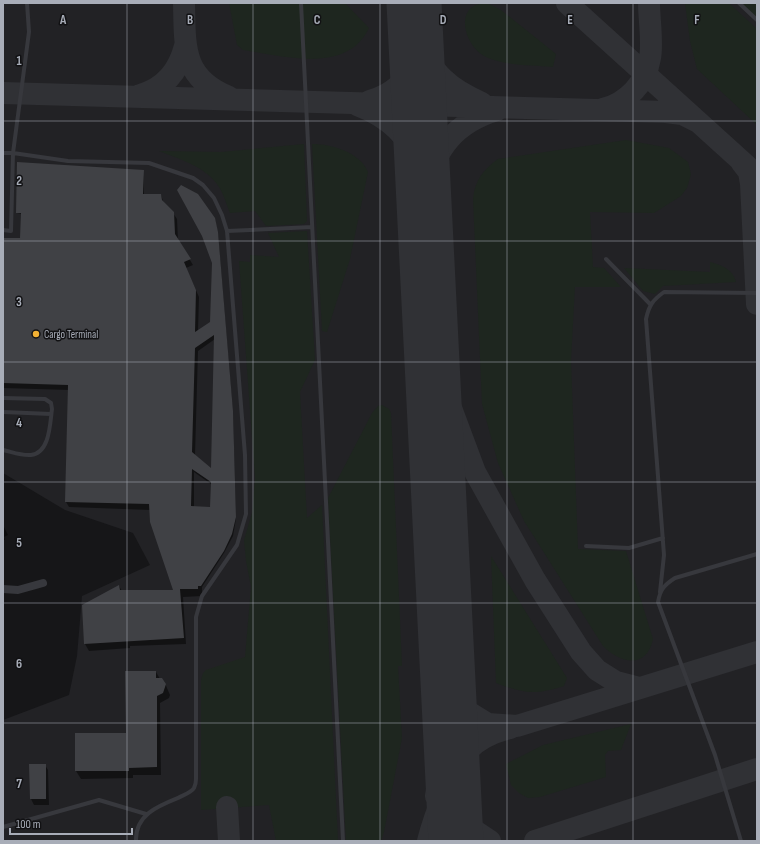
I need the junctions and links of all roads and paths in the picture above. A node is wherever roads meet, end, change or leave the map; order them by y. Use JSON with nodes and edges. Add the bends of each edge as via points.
{"nodes":[{"id":1,"x":27,"y":3,"type":"edge"},
{"id":2,"x":301,"y":3,"type":"edge"},
{"id":3,"x":739,"y":3,"type":"edge"},
{"id":4,"x":757,"y":20,"type":"edge"},
{"id":5,"x":3,"y":153,"type":"edge"},
{"id":6,"x":13,"y":154,"type":"junction"},
{"id":7,"x":312,"y":227,"type":"junction"},
{"id":8,"x":3,"y":230,"type":"edge"},
{"id":9,"x":227,"y":231,"type":"junction"},
{"id":10,"x":606,"y":259,"type":"dead end"},
{"id":11,"x":757,"y":293,"type":"edge"},
{"id":12,"x":650,"y":304,"type":"junction"},
{"id":13,"x":3,"y":398,"type":"edge"},
{"id":14,"x":3,"y":412,"type":"edge"},
{"id":15,"x":51,"y":414,"type":"junction"},
{"id":16,"x":3,"y":450,"type":"edge"},
{"id":17,"x":663,"y":538,"type":"junction"},
{"id":18,"x":586,"y":546,"type":"dead end"},
{"id":19,"x":757,"y":554,"type":"edge"},
{"id":20,"x":43,"y":583,"type":"dead end"},
{"id":21,"x":3,"y":589,"type":"edge"},
{"id":22,"x":660,"y":592,"type":"junction"},
{"id":23,"x":146,"y":814,"type":"junction"},
{"id":24,"x":3,"y":827,"type":"edge"},
{"id":25,"x":136,"y":841,"type":"edge"},
{"id":26,"x":342,"y":841,"type":"edge"},
{"id":27,"x":741,"y":841,"type":"edge"}],
"edges":[{"from":1,"to":6,"type":"lane","via":[[29,32]]},
{"from":2,"to":7,"type":"lane"},
{"from":3,"to":4,"type":"lane"},
{"from":5,"to":6,"type":"lane"},
{"from":6,"to":8,"type":"lane","via":[[11,231]]},
{"from":6,"to":9,"type":"lane","via":[[68,161],[149,163],[193,178],[214,198]]},
{"from":7,"to":9,"type":"lane"},
{"from":7,"to":26,"type":"lane"},
{"from":9,"to":23,"type":"lane","via":[[245,455],[246,514],[237,545],[202,596],[196,617],[194,788]]},
{"from":10,"to":12,"type":"lane"},
{"from":11,"to":12,"type":"lane","via":[[664,292]]},
{"from":12,"to":17,"type":"lane","via":[[646,319]]},
{"from":13,"to":15,"type":"lane","via":[[45,399],[51,404]]},
{"from":14,"to":15,"type":"lane"},
{"from":15,"to":16,"type":"lane","via":[[42,450],[31,455]]},
{"from":17,"to":18,"type":"lane","via":[[629,548]]},
{"from":17,"to":22,"type":"lane"},
{"from":19,"to":22,"type":"lane","via":[[674,578]]},
{"from":20,"to":21,"type":"street","via":[[18,590]]},
{"from":22,"to":27,"type":"lane","via":[[660,612],[715,755]]},
{"from":23,"to":24,"type":"lane","via":[[99,800]]},
{"from":23,"to":25,"type":"lane","via":[[138,824]]}]}
